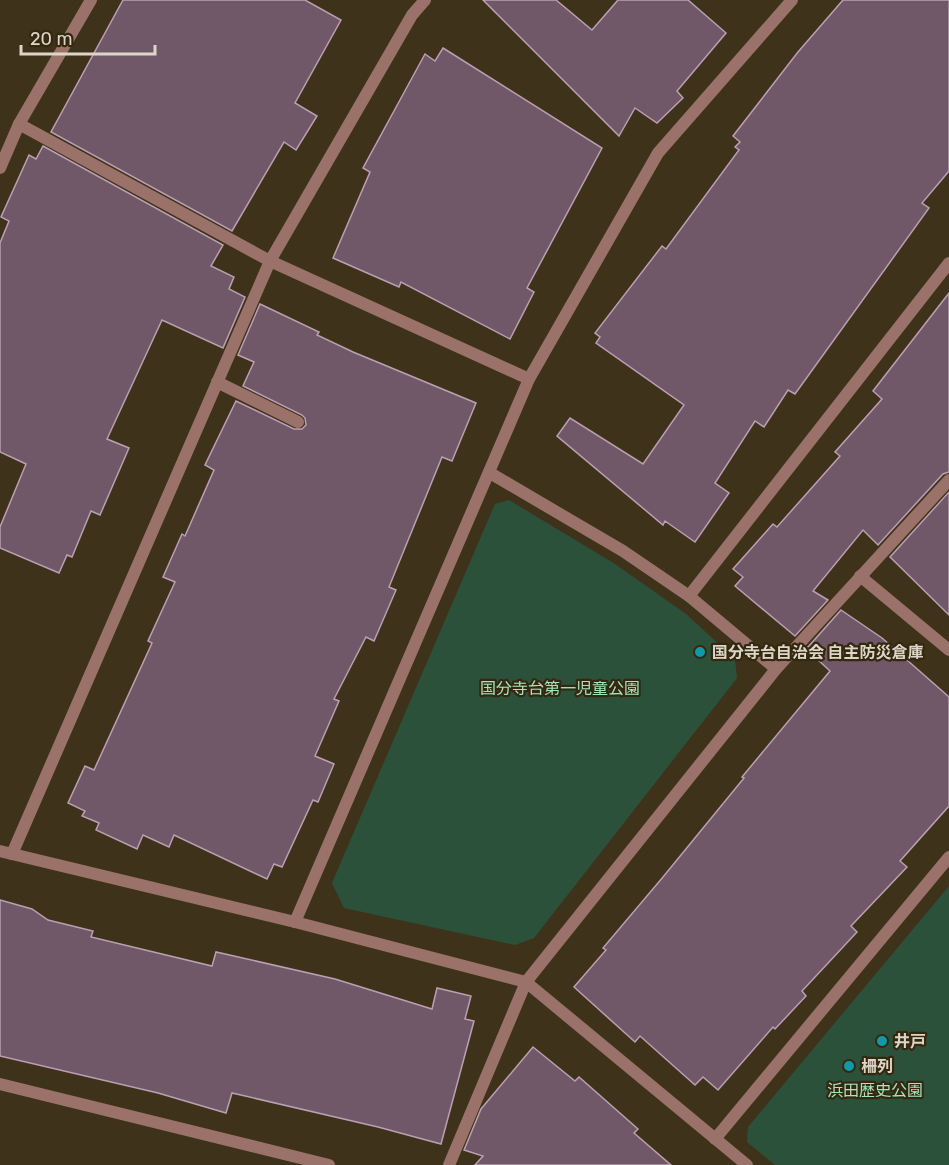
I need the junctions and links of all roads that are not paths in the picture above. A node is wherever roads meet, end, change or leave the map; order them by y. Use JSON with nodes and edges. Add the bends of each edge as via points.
{"nodes":[{"id":1,"x":91,"y":0,"type":"edge"},
{"id":2,"x":425,"y":0,"type":"edge"},
{"id":3,"x":792,"y":0,"type":"edge"},
{"id":4,"x":19,"y":124,"type":"junction"},
{"id":5,"x":0,"y":168,"type":"edge"},
{"id":6,"x":270,"y":261,"type":"junction"},
{"id":7,"x":949,"y":263,"type":"edge"},
{"id":8,"x":529,"y":379,"type":"junction"},
{"id":9,"x":217,"y":382,"type":"junction"},
{"id":10,"x":298,"y":422,"type":"dead end"},
{"id":11,"x":490,"y":473,"type":"junction"},
{"id":12,"x":949,"y":480,"type":"edge"},
{"id":13,"x":860,"y":576,"type":"junction"},
{"id":14,"x":689,"y":596,"type":"junction"},
{"id":15,"x":949,"y":650,"type":"edge"},
{"id":16,"x":776,"y":669,"type":"junction"},
{"id":17,"x":6,"y":853,"type":"edge"},
{"id":18,"x":949,"y":857,"type":"edge"},
{"id":19,"x":295,"y":922,"type":"junction"},
{"id":20,"x":526,"y":981,"type":"junction"},
{"id":21,"x":0,"y":1084,"type":"edge"},
{"id":22,"x":716,"y":1139,"type":"junction"},
{"id":23,"x":329,"y":1165,"type":"edge"},
{"id":24,"x":449,"y":1165,"type":"edge"},
{"id":25,"x":747,"y":1165,"type":"edge"}],
"edges":[{"from":1,"to":4,"type":"street"},
{"from":2,"to":6,"type":"street","via":[[412,15]]},
{"from":3,"to":8,"type":"street","via":[[658,153]]},
{"from":4,"to":5,"type":"street"},
{"from":4,"to":6,"type":"street"},
{"from":6,"to":8,"type":"street"},
{"from":6,"to":9,"type":"street"},
{"from":7,"to":14,"type":"street"},
{"from":8,"to":11,"type":"street"},
{"from":9,"to":10,"type":"street"},
{"from":9,"to":17,"type":"street"},
{"from":11,"to":14,"type":"street","via":[[623,551]]},
{"from":11,"to":19,"type":"street"},
{"from":12,"to":13,"type":"street"},
{"from":13,"to":15,"type":"street"},
{"from":13,"to":16,"type":"street"},
{"from":14,"to":16,"type":"street"},
{"from":16,"to":20,"type":"street"},
{"from":17,"to":19,"type":"street"},
{"from":18,"to":22,"type":"street"},
{"from":19,"to":20,"type":"street"},
{"from":20,"to":22,"type":"street"},
{"from":20,"to":24,"type":"street"},
{"from":21,"to":23,"type":"street"},
{"from":22,"to":25,"type":"street"}]}
